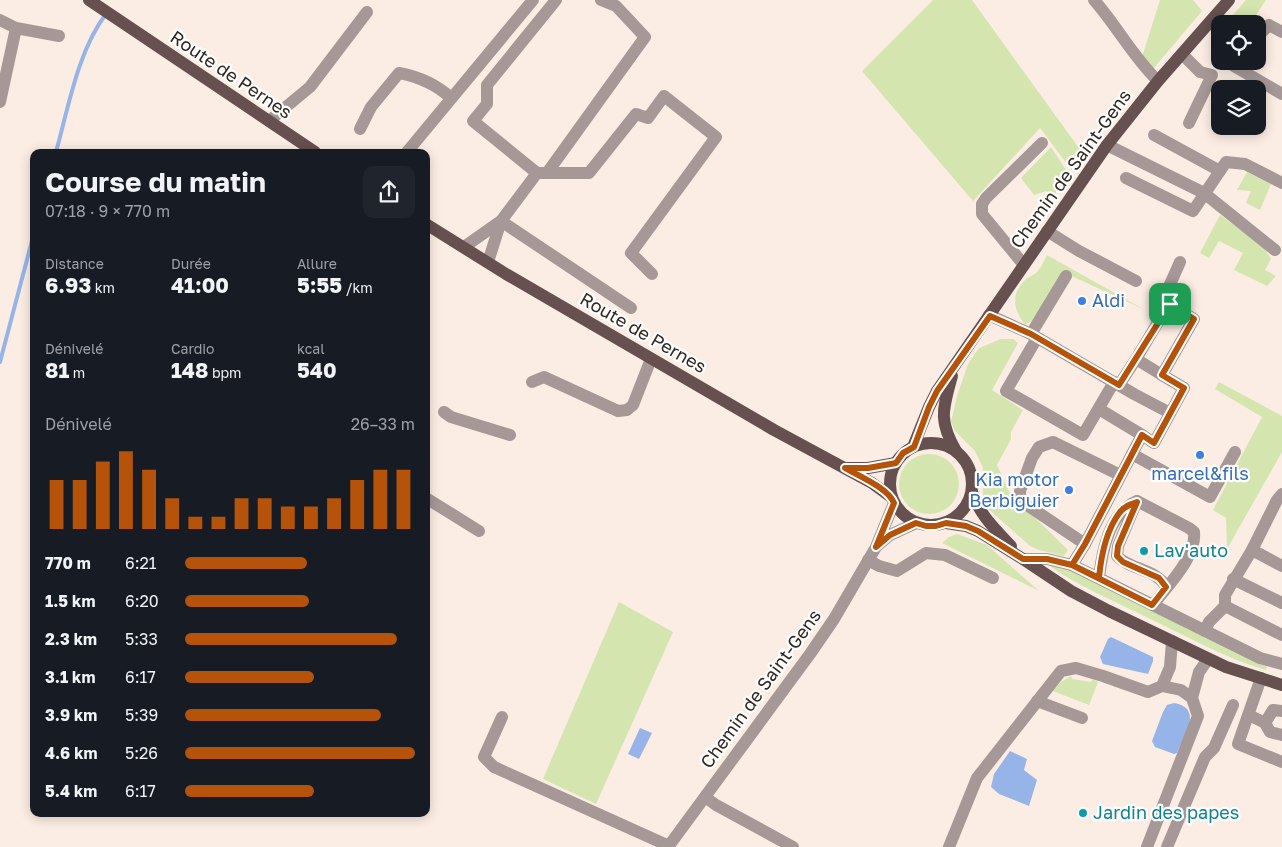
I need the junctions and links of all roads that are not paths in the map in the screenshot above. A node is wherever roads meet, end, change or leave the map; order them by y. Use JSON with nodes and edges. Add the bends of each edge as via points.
{"nodes":[{"id":1,"x":89,"y":0,"type":"edge"},
{"id":2,"x":532,"y":0,"type":"edge"},
{"id":3,"x":556,"y":0,"type":"edge"},
{"id":4,"x":601,"y":0,"type":"edge"},
{"id":5,"x":1094,"y":0,"type":"edge"},
{"id":6,"x":1229,"y":0,"type":"edge"},
{"id":7,"x":366,"y":12,"type":"dead end"},
{"id":8,"x":0,"y":20,"type":"edge"},
{"id":9,"x":16,"y":28,"type":"junction"},
{"id":10,"x":1266,"y":29,"type":"edge"},
{"id":11,"x":1282,"y":32,"type":"edge"},
{"id":12,"x":59,"y":36,"type":"dead end"},
{"id":13,"x":1182,"y":54,"type":"junction"},
{"id":14,"x":1222,"y":70,"type":"edge"},
{"id":15,"x":1244,"y":70,"type":"edge"},
{"id":16,"x":1212,"y":75,"type":"junction"},
{"id":17,"x":1158,"y":81,"type":"junction"},
{"id":18,"x":1282,"y":94,"type":"edge"},
{"id":19,"x":451,"y":98,"type":"junction"},
{"id":20,"x":0,"y":102,"type":"edge"},
{"id":21,"x":269,"y":121,"type":"junction"},
{"id":22,"x":1189,"y":123,"type":"dead end"},
{"id":23,"x":360,"y":129,"type":"dead end"},
{"id":24,"x":1154,"y":134,"type":"dead end"},
{"id":25,"x":1042,"y":143,"type":"dead end"},
{"id":26,"x":1107,"y":145,"type":"junction"},
{"id":27,"x":311,"y":149,"type":"edge"},
{"id":28,"x":409,"y":149,"type":"edge"},
{"id":29,"x":1220,"y":171,"type":"junction"},
{"id":30,"x":542,"y":173,"type":"junction"},
{"id":31,"x":1126,"y":178,"type":"dead end"},
{"id":32,"x":1282,"y":183,"type":"edge"},
{"id":33,"x":1204,"y":193,"type":"junction"},
{"id":34,"x":501,"y":221,"type":"junction"},
{"id":35,"x":430,"y":226,"type":"edge"},
{"id":36,"x":1047,"y":231,"type":"junction"},
{"id":37,"x":464,"y":247,"type":"junction"},
{"id":38,"x":1275,"y":250,"type":"dead end"},
{"id":39,"x":488,"y":262,"type":"junction"},
{"id":40,"x":1180,"y":262,"type":"dead end"},
{"id":41,"x":1024,"y":265,"type":"junction"},
{"id":42,"x":652,"y":274,"type":"dead end"},
{"id":43,"x":1066,"y":276,"type":"dead end"},
{"id":44,"x":1136,"y":281,"type":"dead end"},
{"id":45,"x":1170,"y":304,"type":"junction"},
{"id":46,"x":631,"y":308,"type":"dead end"},
{"id":47,"x":990,"y":316,"type":"junction"},
{"id":48,"x":1034,"y":336,"type":"junction"},
{"id":49,"x":651,"y":359,"type":"junction"},
{"id":50,"x":1136,"y":359,"type":"junction"},
{"id":51,"x":954,"y":368,"type":"junction"},
{"id":52,"x":1162,"y":375,"type":"junction"},
{"id":53,"x":532,"y":382,"type":"dead end"},
{"id":54,"x":1117,"y":383,"type":"junction"},
{"id":55,"x":1099,"y":408,"type":"junction"},
{"id":56,"x":444,"y":412,"type":"dead end"},
{"id":57,"x":1170,"y":413,"type":"junction"},
{"id":58,"x":510,"y":435,"type":"dead end"},
{"id":59,"x":1142,"y":435,"type":"junction"},
{"id":60,"x":914,"y":447,"type":"junction"},
{"id":61,"x":956,"y":451,"type":"junction"},
{"id":62,"x":1235,"y":452,"type":"dead end"},
{"id":63,"x":1132,"y":454,"type":"junction"},
{"id":64,"x":896,"y":463,"type":"junction"},
{"id":65,"x":845,"y":468,"type":"junction"},
{"id":66,"x":1120,"y":475,"type":"junction"},
{"id":67,"x":972,"y":492,"type":"junction"},
{"id":68,"x":1282,"y":494,"type":"edge"},
{"id":69,"x":430,"y":500,"type":"edge"},
{"id":70,"x":893,"y":500,"type":"junction"},
{"id":71,"x":1137,"y":502,"type":"junction"},
{"id":72,"x":916,"y":523,"type":"junction"},
{"id":73,"x":946,"y":523,"type":"junction"},
{"id":74,"x":479,"y":531,"type":"dead end"},
{"id":75,"x":1085,"y":544,"type":"junction"},
{"id":76,"x":876,"y":547,"type":"junction"},
{"id":77,"x":1252,"y":550,"type":"junction"},
{"id":78,"x":1023,"y":559,"type":"junction"},
{"id":79,"x":868,"y":560,"type":"junction"},
{"id":80,"x":1072,"y":565,"type":"junction"},
{"id":81,"x":1282,"y":566,"type":"edge"},
{"id":82,"x":993,"y":578,"type":"dead end"},
{"id":83,"x":1099,"y":578,"type":"junction"},
{"id":84,"x":1233,"y":579,"type":"junction"},
{"id":85,"x":1166,"y":587,"type":"junction"},
{"id":86,"x":1282,"y":603,"type":"edge"},
{"id":87,"x":1152,"y":605,"type":"junction"},
{"id":88,"x":1225,"y":606,"type":"junction"},
{"id":89,"x":1205,"y":631,"type":"junction"},
{"id":90,"x":1282,"y":635,"type":"edge"},
{"id":91,"x":1172,"y":642,"type":"junction"},
{"id":92,"x":1208,"y":659,"type":"junction"},
{"id":93,"x":1282,"y":664,"type":"edge"},
{"id":94,"x":1274,"y":681,"type":"edge"},
{"id":95,"x":1162,"y":686,"type":"junction"},
{"id":96,"x":1192,"y":698,"type":"junction"},
{"id":97,"x":1037,"y":700,"type":"junction"},
{"id":98,"x":1233,"y":705,"type":"dead end"},
{"id":99,"x":1282,"y":711,"type":"edge"},
{"id":100,"x":1249,"y":715,"type":"junction"},
{"id":101,"x":502,"y":717,"type":"dead end"},
{"id":102,"x":1082,"y":718,"type":"dead end"},
{"id":103,"x":1265,"y":722,"type":"junction"},
{"id":104,"x":1282,"y":736,"type":"edge"},
{"id":105,"x":1282,"y":762,"type":"edge"},
{"id":106,"x":704,"y":797,"type":"junction"},
{"id":107,"x":668,"y":847,"type":"edge"},
{"id":108,"x":793,"y":847,"type":"edge"},
{"id":109,"x":949,"y":847,"type":"edge"},
{"id":110,"x":1147,"y":847,"type":"edge"},
{"id":111,"x":1167,"y":847,"type":"edge"}],
"edges":[{"from":1,"to":21,"type":"main road","name":"Route de Pernes"},
{"from":2,"to":19,"type":"street"},
{"from":3,"to":30,"type":"street","via":[[487,85],[486,104],[473,121]]},
{"from":4,"to":30,"type":"street","via":[[616,6],[645,37]]},
{"from":5,"to":17,"type":"street","via":[[1142,66]]},
{"from":6,"to":13,"type":"main road","name":"Chemin de Saint-Gens"},
{"from":7,"to":21,"type":"street","via":[[310,87]]},
{"from":8,"to":9,"type":"street"},
{"from":9,"to":12,"type":"street"},
{"from":9,"to":20,"type":"street"},
{"from":10,"to":11,"type":"street","via":[[1270,25]]},
{"from":13,"to":16,"type":"street","via":[[1200,72]]},
{"from":13,"to":17,"type":"main road","name":"Chemin de Saint-Gens"},
{"from":14,"to":16,"type":"street"},
{"from":15,"to":18,"type":"street"},
{"from":16,"to":22,"type":"street"},
{"from":17,"to":26,"type":"main road","name":"Chemin de Saint-Gens"},
{"from":19,"to":23,"type":"street","via":[[416,76],[399,73],[370,108]]},
{"from":19,"to":28,"type":"street"},
{"from":21,"to":27,"type":"main road","name":"Route de Pernes"},
{"from":24,"to":29,"type":"street"},
{"from":25,"to":41,"type":"street","via":[[982,204],[982,214]]},
{"from":26,"to":33,"type":"street"},
{"from":26,"to":36,"type":"main road","name":"Chemin de Saint-Gens"},
{"from":29,"to":32,"type":"street","via":[[1226,162],[1245,164]]},
{"from":29,"to":33,"type":"street"},
{"from":30,"to":34,"type":"street"},
{"from":30,"to":42,"type":"street","via":[[589,173],[636,114],[648,118],[664,96],[716,137],[631,253]]},
{"from":31,"to":33,"type":"street","via":[[1193,211]]},
{"from":33,"to":38,"type":"street"},
{"from":34,"to":37,"type":"street"},
{"from":34,"to":39,"type":"street"},
{"from":34,"to":46,"type":"street"},
{"from":35,"to":37,"type":"main road","name":"Route de Pernes"},
{"from":36,"to":41,"type":"main road","name":"Chemin de Saint-Gens"},
{"from":36,"to":44,"type":"street"},
{"from":37,"to":39,"type":"main road","name":"Route de Pernes"},
{"from":39,"to":49,"type":"main road","name":"Route de Pernes"},
{"from":40,"to":45,"type":"street","via":[[1162,300]]},
{"from":41,"to":47,"type":"main road","name":"Chemin de Saint-Gens"},
{"from":43,"to":48,"type":"street"},
{"from":45,"to":50,"type":"street"},
{"from":45,"to":52,"type":"street","via":[[1194,319]]},
{"from":47,"to":48,"type":"street"},
{"from":47,"to":51,"type":"main road","name":"Chemin de Saint-Gens"},
{"from":48,"to":54,"type":"street"},
{"from":48,"to":55,"type":"street","via":[[1006,391],[1083,435]]},
{"from":49,"to":53,"type":"street","via":[[633,405],[627,410],[618,411],[544,377]]},
{"from":49,"to":65,"type":"main road","name":"Route de Pernes"},
{"from":50,"to":52,"type":"street"},
{"from":50,"to":54,"type":"street"},
{"from":51,"to":60,"type":"main road","name":"Chemin de Saint-Gens","via":[[937,391]]},
{"from":51,"to":61,"type":"main road","name":"Chemin de Saint-Gens","via":[[943,416],[944,427]]},
{"from":52,"to":57,"type":"street","via":[[1184,388]]},
{"from":54,"to":55,"type":"street"},
{"from":54,"to":57,"type":"street"},
{"from":55,"to":59,"type":"street"},
{"from":56,"to":58,"type":"street"},
{"from":57,"to":59,"type":"street","via":[[1154,443]]},
{"from":59,"to":63,"type":"street"},
{"from":60,"to":61,"type":"main road","via":[[931,443]]},
{"from":60,"to":64,"type":"main road","via":[[903,453]]},
{"from":61,"to":67,"type":"main road","via":[[970,469]]},
{"from":62,"to":63,"type":"street","via":[[1210,497]]},
{"from":63,"to":66,"type":"street"},
{"from":64,"to":65,"type":"main road","name":"Route de Pernes"},
{"from":64,"to":70,"type":"main road","via":[[890,479]]},
{"from":65,"to":70,"type":"main road","name":"Route de Pernes"},
{"from":66,"to":75,"type":"street"},
{"from":66,"to":75,"type":"street","via":[[1053,442],[1039,447],[1032,458],[1020,490],[1024,504]]},
{"from":67,"to":73,"type":"main road","via":[[966,507]]},
{"from":67,"to":78,"type":"main road","via":[[978,508],[990,524]]},
{"from":68,"to":77,"type":"street"},
{"from":69,"to":74,"type":"street"},
{"from":70,"to":72,"type":"main road","via":[[903,515]]},
{"from":70,"to":76,"type":"street","name":"Chemin de Saint-Gens"},
{"from":71,"to":83,"type":"street","via":[[1121,511],[1110,531]]},
{"from":71,"to":85,"type":"street","via":[[1118,546],[1117,556],[1123,562],[1159,578]]},
{"from":71,"to":85,"type":"street","via":[[1194,532],[1195,538],[1186,560]]},
{"from":72,"to":73,"type":"main road","via":[[926,526]]},
{"from":72,"to":76,"type":"street","name":"Chemin de Saint-Gens","via":[[890,535]]},
{"from":73,"to":78,"type":"main road","via":[[978,531]]},
{"from":75,"to":80,"type":"street"},
{"from":76,"to":79,"type":"street","name":"Chemin de Saint-Gens"},
{"from":77,"to":81,"type":"street"},
{"from":77,"to":84,"type":"street"},
{"from":78,"to":80,"type":"street","via":[[1047,559]]},
{"from":78,"to":91,"type":"main road","via":[[1071,591]]},
{"from":79,"to":82,"type":"street","via":[[897,571],[926,553],[945,555]]},
{"from":79,"to":106,"type":"street","name":"Chemin de Saint-Gens","via":[[810,654]]},
{"from":80,"to":83,"type":"street"},
{"from":83,"to":87,"type":"street"},
{"from":84,"to":86,"type":"street"},
{"from":84,"to":88,"type":"street","via":[[1224,595]]},
{"from":85,"to":87,"type":"street"},
{"from":87,"to":89,"type":"street"},
{"from":88,"to":89,"type":"street"},
{"from":88,"to":90,"type":"street"},
{"from":89,"to":93,"type":"street","via":[[1260,658]]},
{"from":91,"to":92,"type":"main road"},
{"from":91,"to":95,"type":"street","via":[[1170,667]]},
{"from":92,"to":94,"type":"main road"},
{"from":92,"to":96,"type":"street","via":[[1199,672]]},
{"from":94,"to":100,"type":"street"},
{"from":95,"to":96,"type":"street","via":[[1181,690]]},
{"from":95,"to":97,"type":"street","via":[[1148,692],[1076,668],[1061,670]]},
{"from":96,"to":110,"type":"street","via":[[1198,716]]},
{"from":97,"to":102,"type":"street"},
{"from":97,"to":109,"type":"street","via":[[977,778]]},
{"from":98,"to":111,"type":"street","via":[[1214,748],[1205,757]]},
{"from":99,"to":103,"type":"street","via":[[1273,710]]},
{"from":100,"to":103,"type":"street"},
{"from":100,"to":105,"type":"street","via":[[1238,744]]},
{"from":101,"to":107,"type":"street","via":[[484,756],[494,767]]},
{"from":103,"to":104,"type":"street","via":[[1270,732]]},
{"from":106,"to":107,"type":"street","name":"Chemin de Saint-Gens"},
{"from":106,"to":108,"type":"street"}]}
